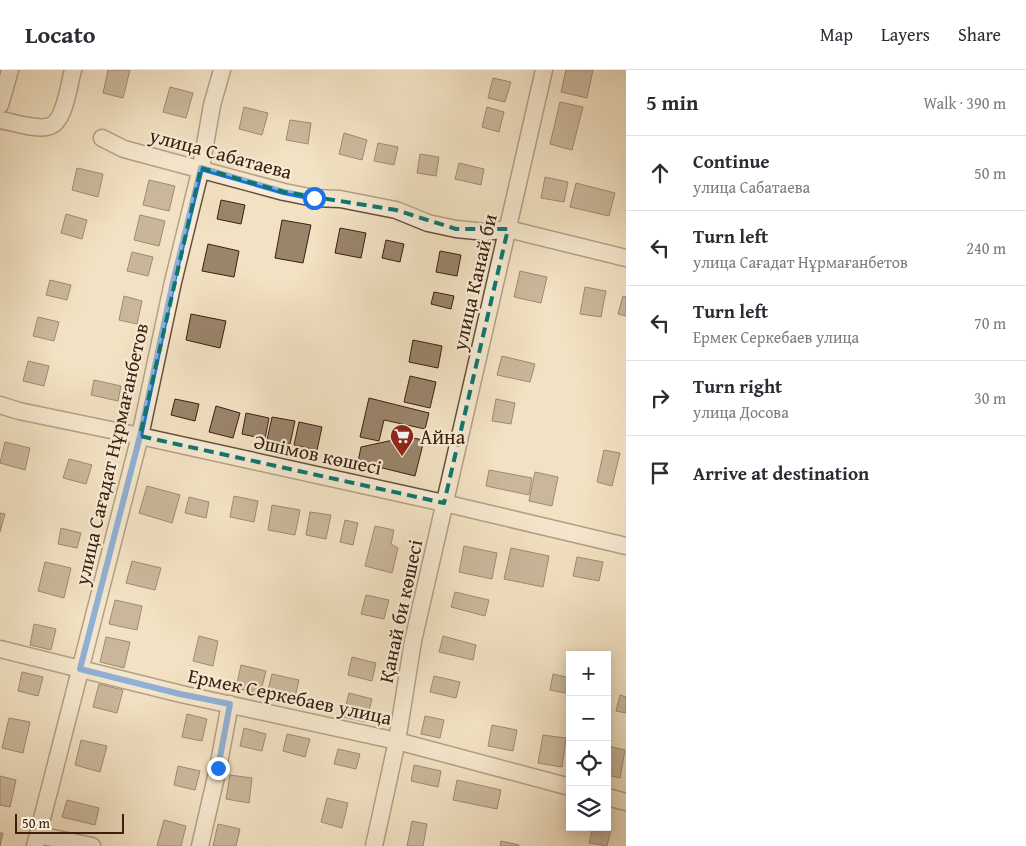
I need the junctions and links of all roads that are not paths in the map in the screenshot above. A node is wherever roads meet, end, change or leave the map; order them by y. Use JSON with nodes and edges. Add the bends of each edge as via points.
{"nodes":[{"id":1,"x":10,"y":70,"type":"edge"},
{"id":2,"x":73,"y":70,"type":"edge"},
{"id":3,"x":222,"y":70,"type":"edge"},
{"id":4,"x":544,"y":70,"type":"edge"},
{"id":5,"x":0,"y":105,"type":"edge"},
{"id":6,"x":0,"y":120,"type":"edge"},
{"id":7,"x":102,"y":138,"type":"dead end"},
{"id":8,"x":201,"y":168,"type":"junction"},
{"id":9,"x":508,"y":229,"type":"junction"},
{"id":10,"x":626,"y":258,"type":"edge"},
{"id":11,"x":0,"y":405,"type":"edge"},
{"id":12,"x":140,"y":436,"type":"junction"},
{"id":13,"x":444,"y":503,"type":"junction"},
{"id":14,"x":626,"y":546,"type":"edge"},
{"id":15,"x":0,"y":648,"type":"edge"},
{"id":16,"x":80,"y":669,"type":"junction"},
{"id":17,"x":230,"y":704,"type":"junction"},
{"id":18,"x":397,"y":740,"type":"junction"},
{"id":19,"x":566,"y":786,"type":"edge"},
{"id":20,"x":611,"y":798,"type":"edge"},
{"id":21,"x":626,"y":802,"type":"edge"},
{"id":22,"x":36,"y":840,"type":"edge"},
{"id":23,"x":92,"y":846,"type":"edge"},
{"id":24,"x":200,"y":846,"type":"edge"},
{"id":25,"x":374,"y":846,"type":"edge"}],
"edges":[{"from":1,"to":5,"type":"street"},
{"from":2,"to":6,"type":"street","via":[[61,116],[55,123],[32,127]]},
{"from":3,"to":8,"type":"street","name":"улица Сағадат Нұрмағанбетов"},
{"from":4,"to":9,"type":"street","name":"улица Канай би"},
{"from":7,"to":8,"type":"street","name":"улица Сабатаева","via":[[124,149]]},
{"from":8,"to":9,"type":"street","name":"улица Сабатаева","via":[[284,192],[396,210],[428,223],[456,229],[486,232]]},
{"from":8,"to":12,"type":"street","name":"улица Сағадат Нұрмағанбетов"},
{"from":9,"to":10,"type":"street"},
{"from":9,"to":13,"type":"street","name":"улица Канай би"},
{"from":11,"to":12,"type":"street","name":"Әшімов көшесі"},
{"from":12,"to":13,"type":"street","name":"Әшімов көшесі"},
{"from":12,"to":16,"type":"street","name":"улица Сағадат Нұрмағанбетов"},
{"from":13,"to":14,"type":"street","name":"Әшімов көшесі"},
{"from":13,"to":18,"type":"street","name":"Қанай би көшесі","via":[[413,641]]},
{"from":15,"to":16,"type":"street","name":"Ермек Серкебаев улица"},
{"from":16,"to":17,"type":"street","name":"Ермек Серкебаев улица"},
{"from":16,"to":22,"type":"street","name":"улица Сағадат Нұрмағанбетов"},
{"from":17,"to":18,"type":"street","name":"Ермек Серкебаев улица"},
{"from":17,"to":24,"type":"street"},
{"from":18,"to":19,"type":"street","name":"Ермек Серкебаев улица"},
{"from":18,"to":25,"type":"street","name":"Қанай би көшесі"},
{"from":20,"to":21,"type":"street"},
{"from":22,"to":23,"type":"street"}]}
